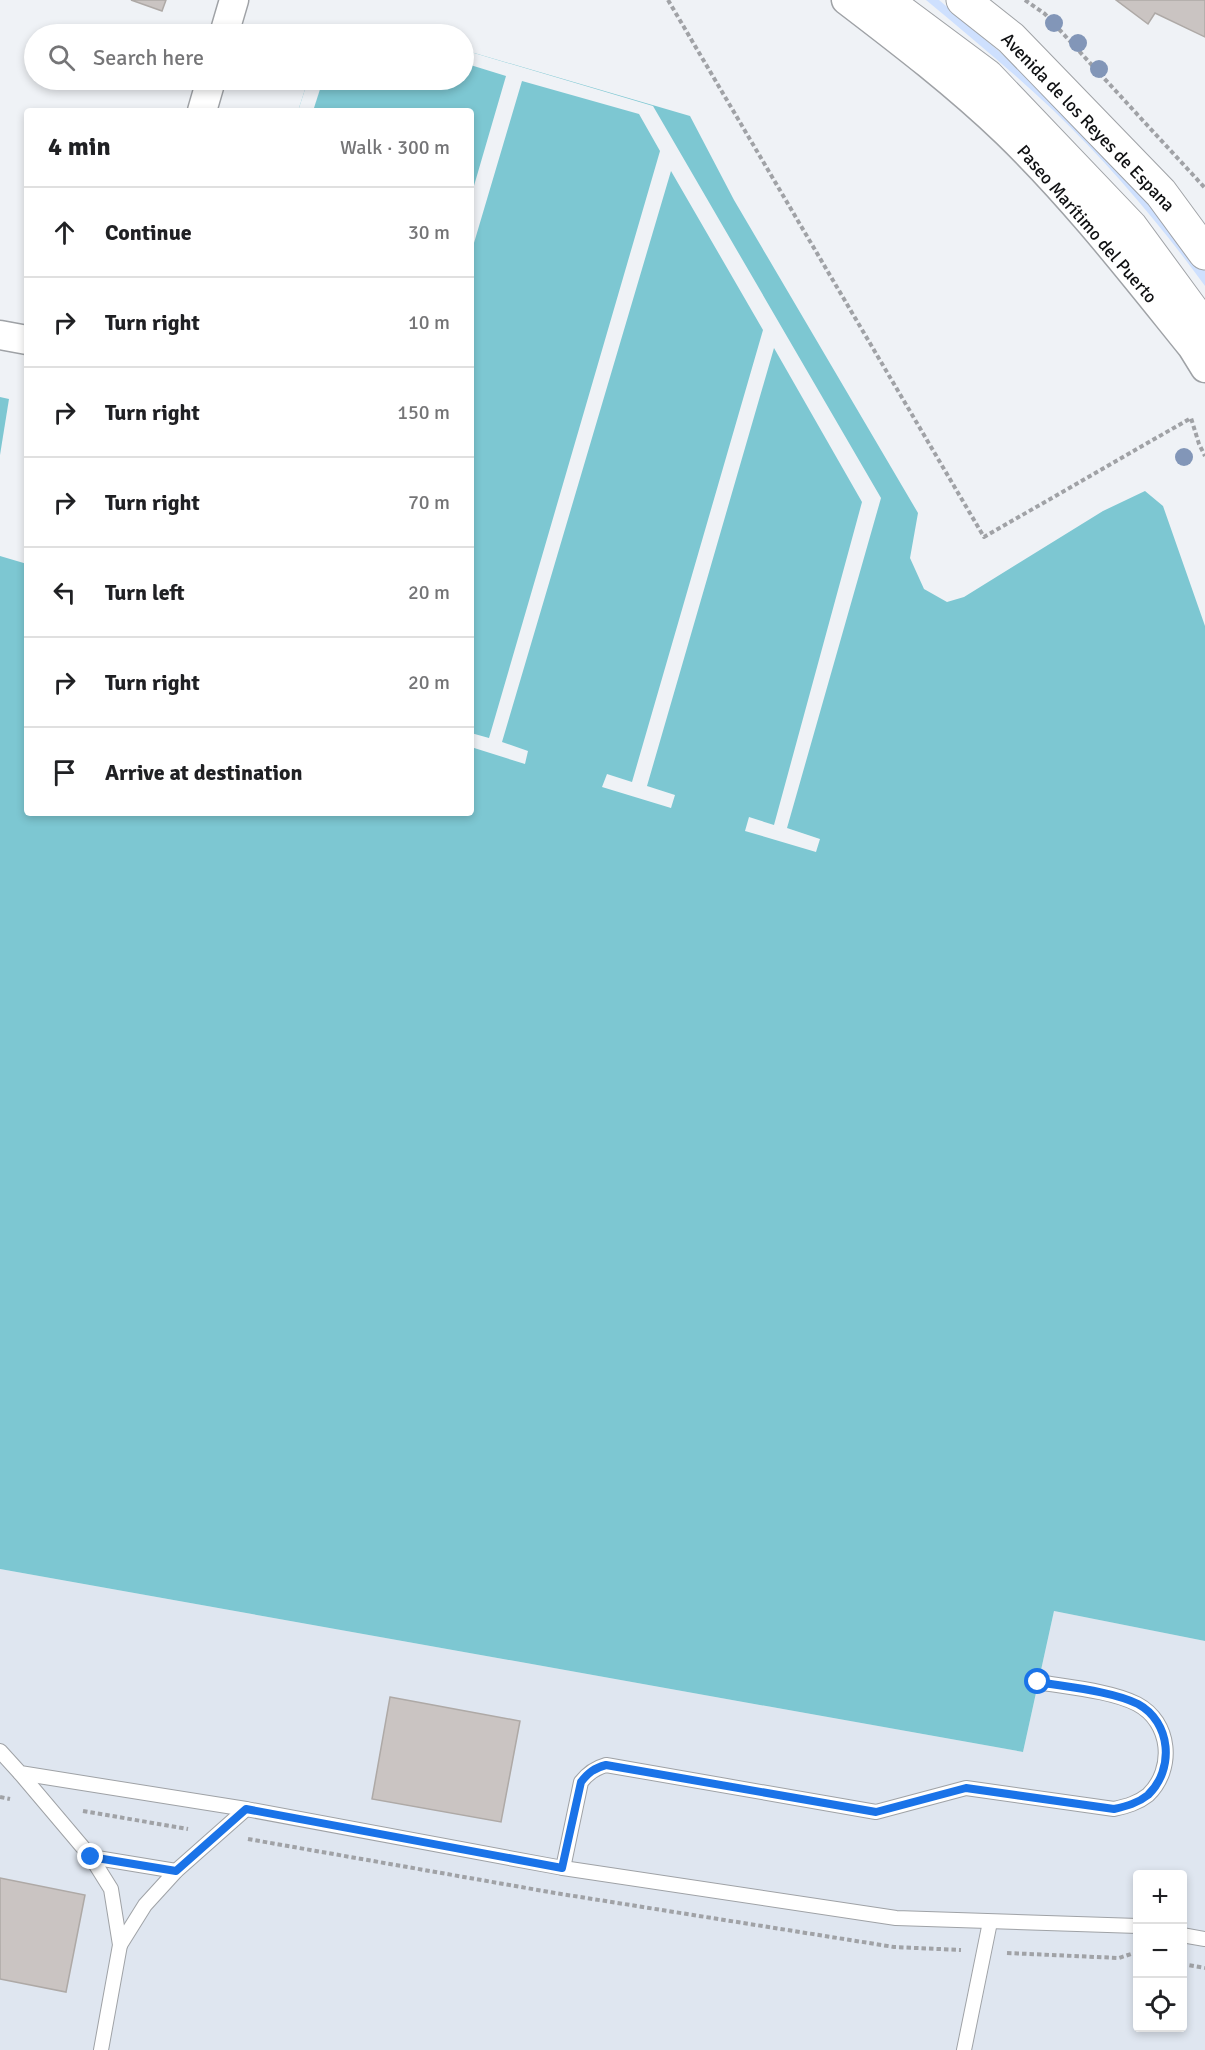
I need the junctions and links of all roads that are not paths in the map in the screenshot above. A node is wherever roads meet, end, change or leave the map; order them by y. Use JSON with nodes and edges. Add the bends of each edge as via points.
{"nodes":[{"id":1,"x":234,"y":0,"type":"edge"},
{"id":2,"x":846,"y":0,"type":"edge"},
{"id":3,"x":885,"y":0,"type":"edge"},
{"id":4,"x":963,"y":0,"type":"edge"},
{"id":5,"x":227,"y":24,"type":"edge"},
{"id":6,"x":208,"y":90,"type":"edge"},
{"id":7,"x":203,"y":108,"type":"edge"},
{"id":8,"x":1205,"y":253,"type":"edge"},
{"id":9,"x":1205,"y":328,"type":"edge"},
{"id":10,"x":0,"y":335,"type":"edge"},
{"id":11,"x":24,"y":339,"type":"edge"},
{"id":12,"x":1205,"y":368,"type":"edge"},
{"id":13,"x":1038,"y":1682,"type":"dead end"},
{"id":14,"x":0,"y":1751,"type":"edge"},
{"id":15,"x":20,"y":1773,"type":"junction"},
{"id":16,"x":246,"y":1809,"type":"junction"},
{"id":17,"x":91,"y":1857,"type":"junction"},
{"id":18,"x":562,"y":1868,"type":"junction"},
{"id":19,"x":176,"y":1871,"type":"junction"},
{"id":20,"x":990,"y":1922,"type":"junction"},
{"id":21,"x":1133,"y":1926,"type":"edge"},
{"id":22,"x":1187,"y":1936,"type":"edge"},
{"id":23,"x":1205,"y":1939,"type":"edge"},
{"id":24,"x":120,"y":1945,"type":"junction"},
{"id":25,"x":101,"y":2050,"type":"edge"},
{"id":26,"x":964,"y":2050,"type":"edge"}],
"edges":[{"from":1,"to":5,"type":"street"},
{"from":2,"to":12,"type":"street","name":"Paseo Marítimo del Puerto","via":[[923,58],[1008,134],[1090,222]]},
{"from":3,"to":9,"type":"main road","via":[[987,76],[1131,227]]},
{"from":4,"to":8,"type":"main road","name":"Avenida de los Reyes de Espana","via":[[1011,38],[1161,193]]},
{"from":6,"to":7,"type":"street"},
{"from":10,"to":11,"type":"street"},
{"from":13,"to":18,"type":"lane","via":[[1124,1698],[1153,1716],[1167,1748],[1165,1766],[1147,1796],[1114,1809],[966,1788],[876,1812],[606,1765],[587,1774],[581,1782]]},
{"from":14,"to":15,"type":"lane"},
{"from":15,"to":16,"type":"lane"},
{"from":15,"to":17,"type":"lane"},
{"from":16,"to":18,"type":"lane"},
{"from":16,"to":19,"type":"lane"},
{"from":17,"to":19,"type":"lane"},
{"from":17,"to":24,"type":"lane","via":[[111,1889]]},
{"from":18,"to":20,"type":"lane","via":[[896,1918]]},
{"from":19,"to":24,"type":"lane","via":[[145,1905]]},
{"from":20,"to":21,"type":"lane"},
{"from":20,"to":26,"type":"lane"},
{"from":22,"to":23,"type":"lane"},
{"from":24,"to":25,"type":"lane"}]}
